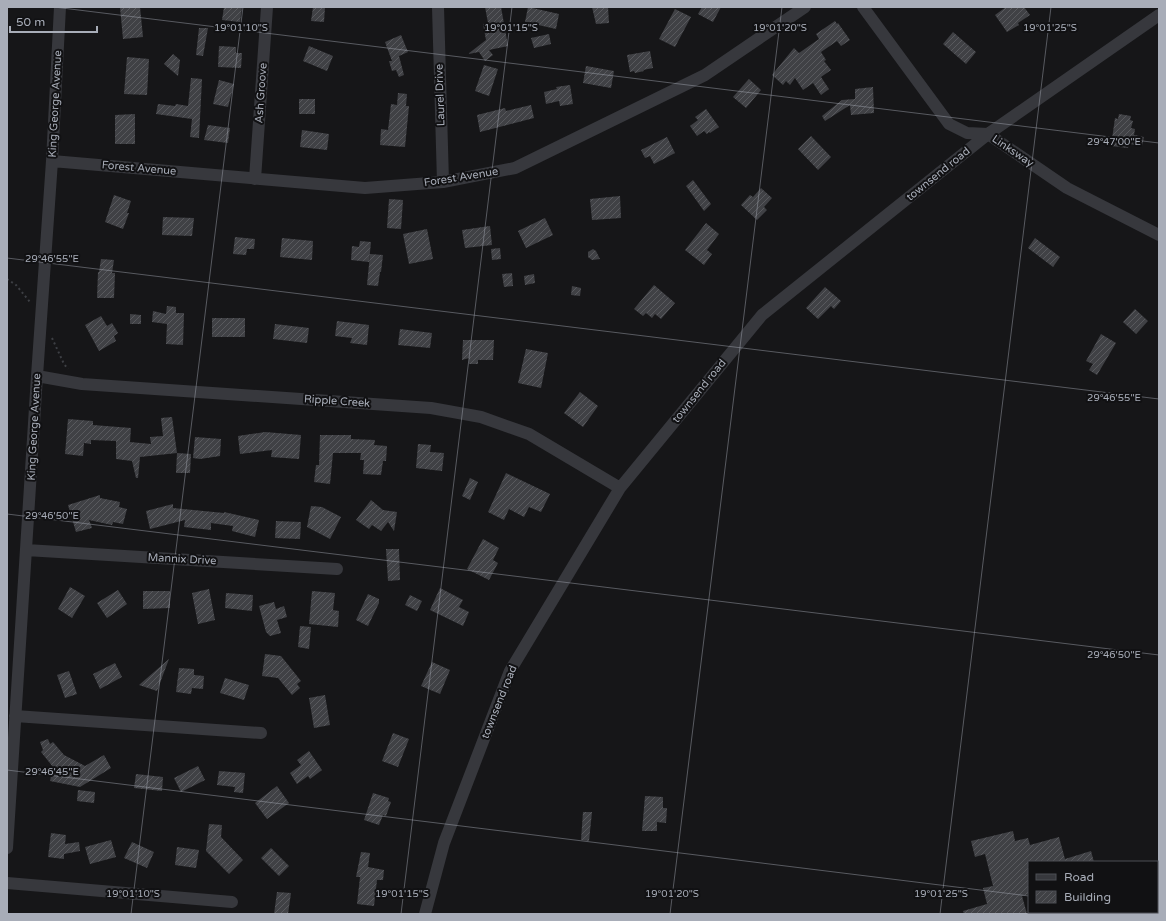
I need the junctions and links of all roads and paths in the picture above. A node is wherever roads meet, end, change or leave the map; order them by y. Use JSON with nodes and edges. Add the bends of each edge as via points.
{"nodes":[{"id":1,"x":60,"y":7,"type":"edge"},
{"id":2,"x":267,"y":7,"type":"edge"},
{"id":3,"x":438,"y":7,"type":"edge"},
{"id":4,"x":805,"y":7,"type":"edge"},
{"id":5,"x":862,"y":7,"type":"edge"},
{"id":6,"x":1159,"y":15,"type":"edge"},
{"id":7,"x":988,"y":134,"type":"junction"},
{"id":8,"x":52,"y":161,"type":"junction"},
{"id":9,"x":255,"y":179,"type":"junction"},
{"id":10,"x":443,"y":182,"type":"junction"},
{"id":11,"x":1159,"y":235,"type":"edge"},
{"id":12,"x":7,"y":279,"type":"edge"},
{"id":13,"x":41,"y":315,"type":"junction"},
{"id":14,"x":51,"y":336,"type":"dead end"},
{"id":15,"x":68,"y":369,"type":"dead end"},
{"id":16,"x":36,"y":376,"type":"junction"},
{"id":17,"x":620,"y":488,"type":"junction"},
{"id":18,"x":26,"y":550,"type":"junction"},
{"id":19,"x":337,"y":569,"type":"dead end"},
{"id":20,"x":15,"y":716,"type":"junction"},
{"id":21,"x":261,"y":733,"type":"dead end"},
{"id":22,"x":7,"y":848,"type":"edge"},
{"id":23,"x":7,"y":883,"type":"edge"},
{"id":24,"x":232,"y":902,"type":"dead end"},
{"id":25,"x":426,"y":914,"type":"edge"}],
"edges":[{"from":1,"to":8,"type":"street","name":"King George Avenue"},
{"from":2,"to":9,"type":"street","name":"Ash Groove"},
{"from":3,"to":10,"type":"street","name":"Laurel Drive"},
{"from":4,"to":10,"type":"street","name":"Forest Avenue","via":[[705,75],[515,168]]},
{"from":5,"to":7,"type":"street","name":"Linksway","via":[[949,124],[966,133]]},
{"from":6,"to":7,"type":"street","name":"townsend road"},
{"from":7,"to":11,"type":"street","name":"Linksway","via":[[1067,188]]},
{"from":7,"to":17,"type":"street","name":"townsend road","via":[[762,315]]},
{"from":8,"to":9,"type":"street","name":"Forest Avenue"},
{"from":8,"to":13,"type":"street","name":"King George Avenue"},
{"from":9,"to":10,"type":"street","name":"Forest Avenue","via":[[365,188]]},
{"from":12,"to":13,"type":"path","via":[[16,285]]},
{"from":13,"to":16,"type":"street","name":"King George Avenue"},
{"from":14,"to":15,"type":"path"},
{"from":16,"to":17,"type":"street","name":"Ripple Creek","via":[[82,384],[431,408],[481,417],[528,434]]},
{"from":16,"to":18,"type":"street","name":"King George Avenue"},
{"from":17,"to":25,"type":"street","name":"townsend road","via":[[510,671],[444,843]]},
{"from":18,"to":19,"type":"street","name":"Mannix Drive"},
{"from":18,"to":20,"type":"street","name":"King George Avenue"},
{"from":20,"to":21,"type":"street"},
{"from":20,"to":22,"type":"street","name":"King George Avenue"},
{"from":23,"to":24,"type":"street"}]}
